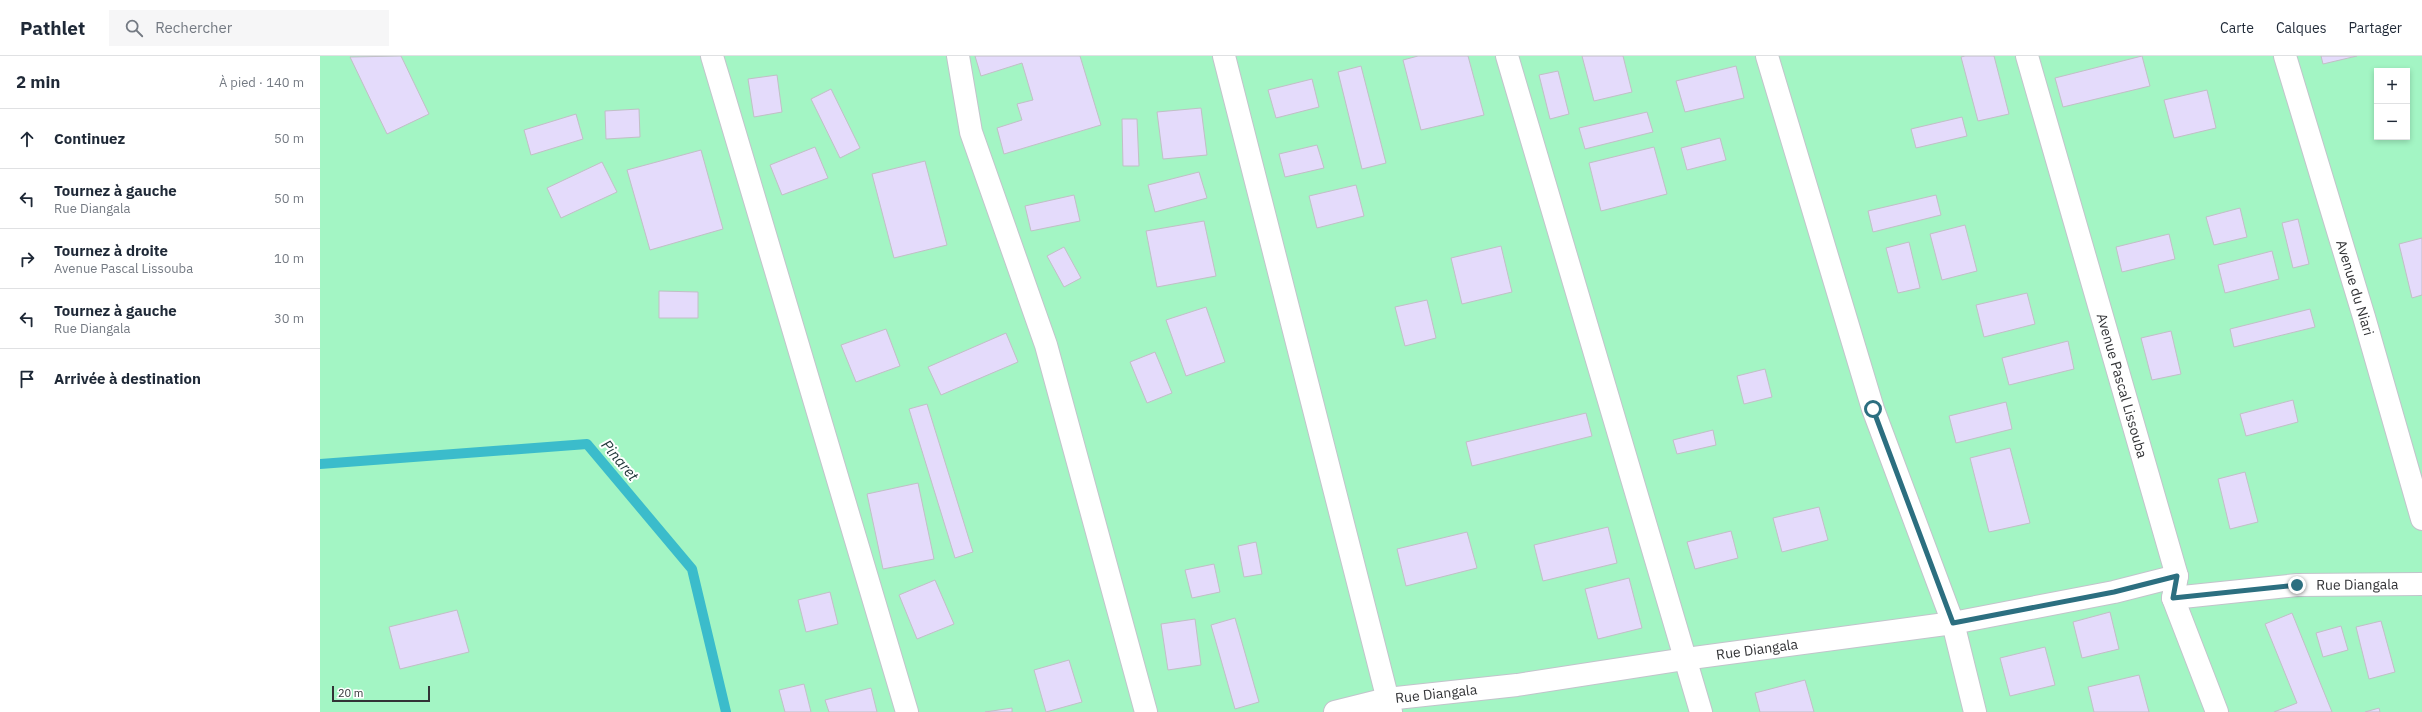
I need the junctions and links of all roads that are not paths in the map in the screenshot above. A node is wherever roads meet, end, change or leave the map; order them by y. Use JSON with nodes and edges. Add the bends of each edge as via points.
{"nodes":[{"id":1,"x":712,"y":56,"type":"edge"},
{"id":2,"x":958,"y":56,"type":"edge"},
{"id":3,"x":1224,"y":56,"type":"edge"},
{"id":4,"x":1507,"y":56,"type":"edge"},
{"id":5,"x":1767,"y":56,"type":"edge"},
{"id":6,"x":2027,"y":56,"type":"edge"},
{"id":7,"x":2285,"y":56,"type":"edge"},
{"id":8,"x":2422,"y":519,"type":"edge"},
{"id":9,"x":2177,"y":576,"type":"junction"},
{"id":10,"x":2422,"y":584,"type":"edge"},
{"id":11,"x":2173,"y":598,"type":"junction"},
{"id":12,"x":1953,"y":623,"type":"junction"},
{"id":13,"x":1685,"y":659,"type":"junction"},
{"id":14,"x":1389,"y":705,"type":"edge"},
{"id":15,"x":907,"y":712,"type":"edge"},
{"id":16,"x":1146,"y":712,"type":"edge"},
{"id":17,"x":1335,"y":712,"type":"edge"},
{"id":18,"x":1701,"y":712,"type":"edge"},
{"id":19,"x":1975,"y":712,"type":"edge"},
{"id":20,"x":2217,"y":712,"type":"edge"}],
"edges":[{"from":1,"to":15,"type":"street"},
{"from":2,"to":16,"type":"street","via":[[971,132],[1046,345]]},
{"from":3,"to":14,"type":"street"},
{"from":4,"to":13,"type":"street"},
{"from":5,"to":12,"type":"street","via":[[1873,409]]},
{"from":6,"to":9,"type":"street","name":"Avenue Pascal Lissouba"},
{"from":7,"to":8,"type":"street","name":"Avenue du Niari"},
{"from":9,"to":11,"type":"street","name":"Avenue Pascal Lissouba"},
{"from":9,"to":12,"type":"street","name":"Rue Diangala","via":[[2114,592]]},
{"from":10,"to":11,"type":"street","name":"Rue Diangala","via":[[2297,585]]},
{"from":11,"to":20,"type":"street"},
{"from":12,"to":13,"type":"street","name":"Rue Diangala"},
{"from":12,"to":19,"type":"street"},
{"from":13,"to":14,"type":"street","name":"Rue Diangala"},
{"from":13,"to":18,"type":"street"},
{"from":14,"to":17,"type":"street","name":"Rue Diangala"}]}
